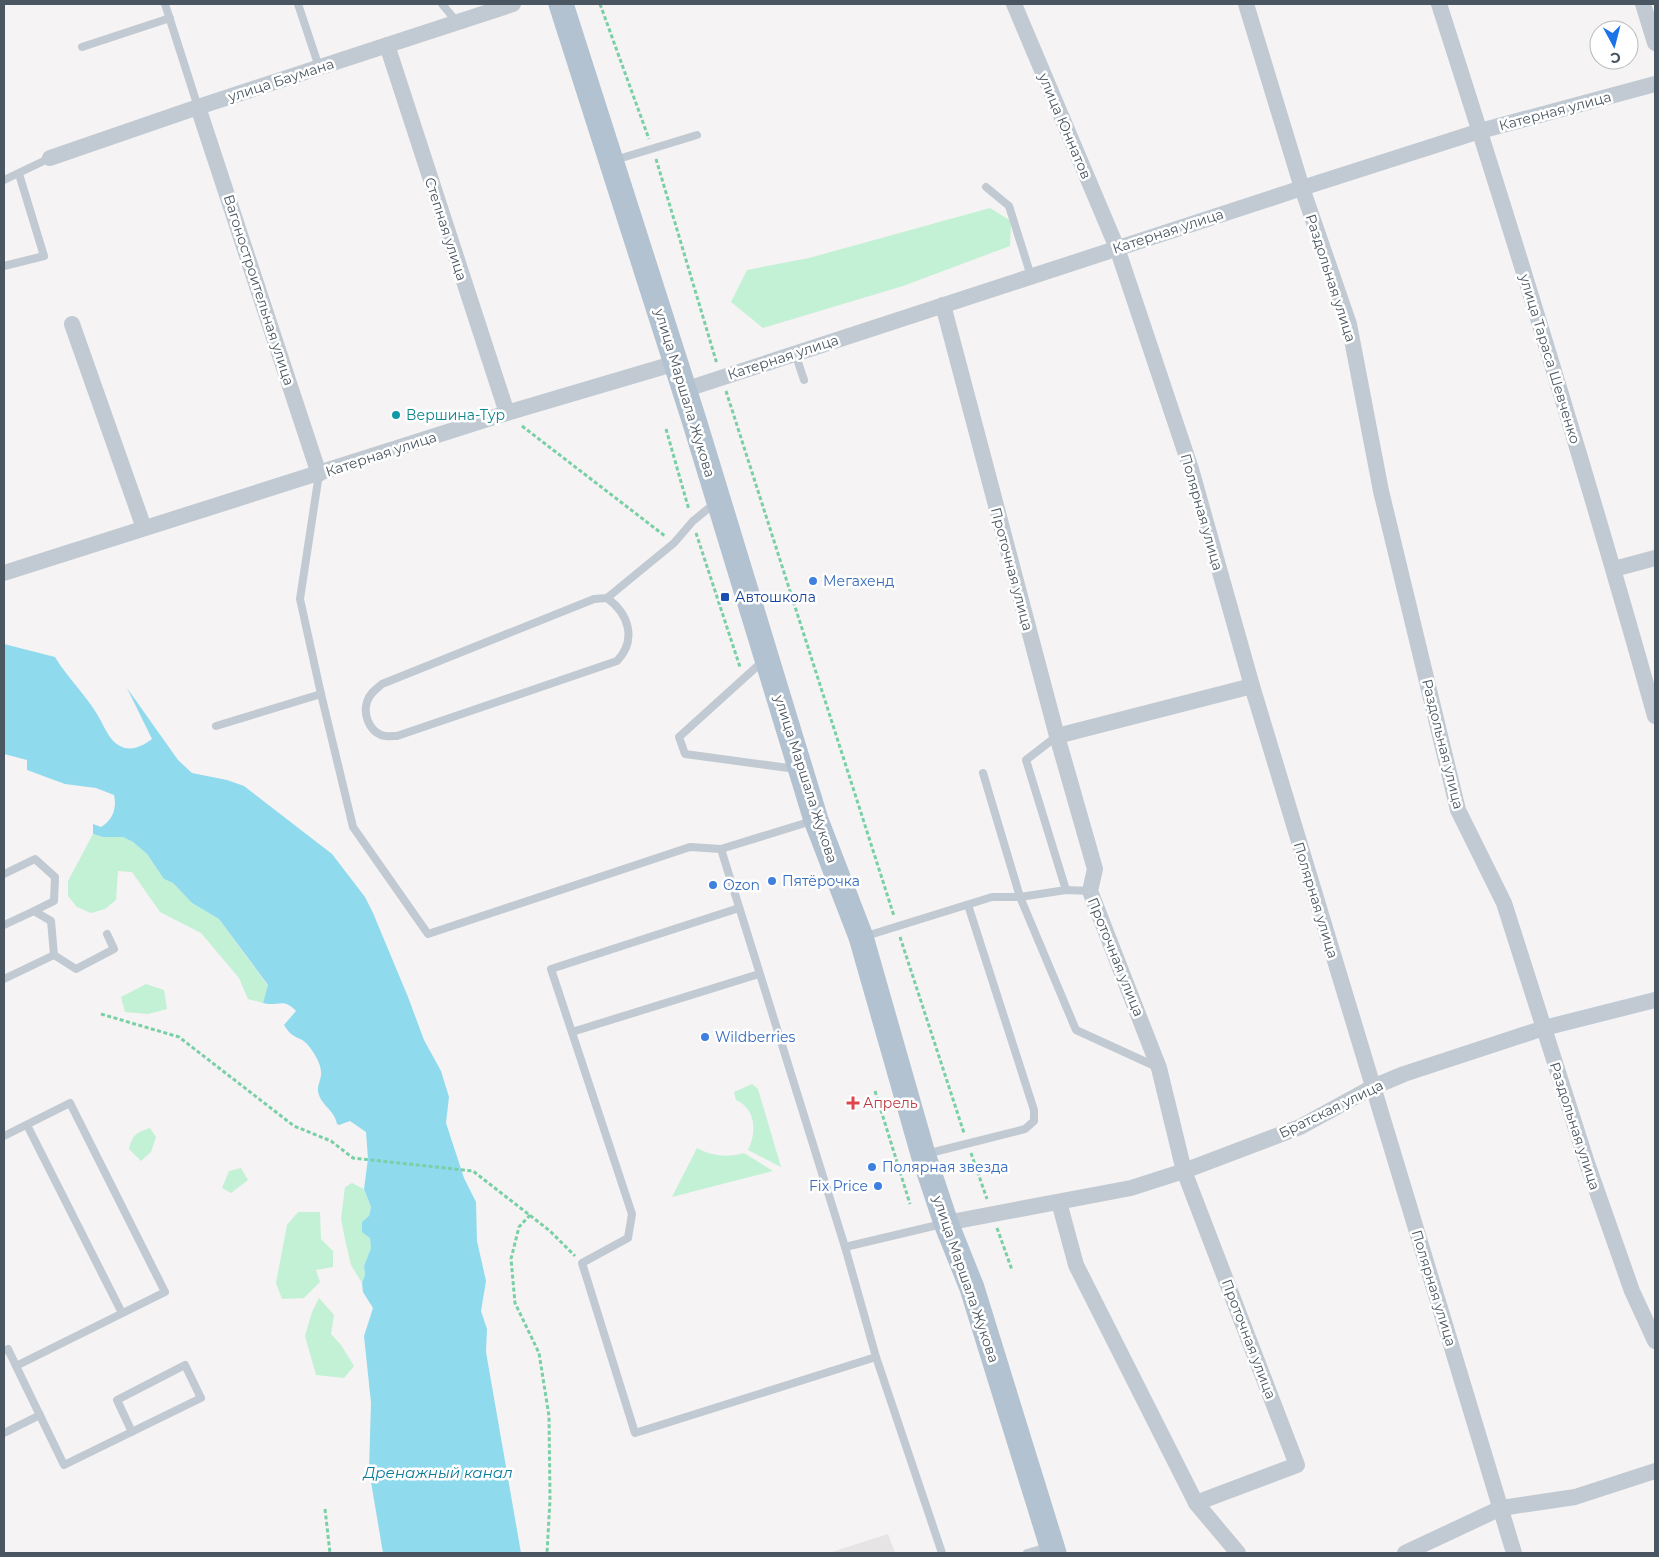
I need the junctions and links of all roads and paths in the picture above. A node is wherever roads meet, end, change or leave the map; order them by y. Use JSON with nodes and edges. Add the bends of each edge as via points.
{"nodes":[{"id":1,"x":165,"y":4,"type":"edge"},
{"id":2,"x":298,"y":4,"type":"edge"},
{"id":3,"x":442,"y":4,"type":"edge"},
{"id":4,"x":513,"y":4,"type":"edge"},
{"id":5,"x":561,"y":4,"type":"edge"},
{"id":6,"x":600,"y":4,"type":"edge"},
{"id":7,"x":1014,"y":4,"type":"edge"},
{"id":8,"x":1246,"y":4,"type":"edge"},
{"id":9,"x":1439,"y":4,"type":"edge"},
{"id":10,"x":1643,"y":4,"type":"edge"},
{"id":11,"x":170,"y":18,"type":"junction"},
{"id":12,"x":457,"y":22,"type":"junction"},
{"id":13,"x":1655,"y":43,"type":"edge"},
{"id":14,"x":386,"y":45,"type":"junction"},
{"id":15,"x":82,"y":47,"type":"dead end"},
{"id":16,"x":319,"y":67,"type":"junction"},
{"id":17,"x":1655,"y":84,"type":"edge"},
{"id":18,"x":198,"y":107,"type":"junction"},
{"id":19,"x":1480,"y":131,"type":"junction"},
{"id":20,"x":696,"y":135,"type":"dead end"},
{"id":21,"x":653,"y":149,"type":"junction"},
{"id":22,"x":50,"y":158,"type":"joint"},
{"id":23,"x":612,"y":162,"type":"junction"},
{"id":24,"x":19,"y":174,"type":"junction"},
{"id":25,"x":4,"y":180,"type":"edge"},
{"id":26,"x":986,"y":187,"type":"dead end"},
{"id":27,"x":1302,"y":188,"type":"junction"},
{"id":28,"x":1117,"y":248,"type":"junction"},
{"id":29,"x":4,"y":266,"type":"edge"},
{"id":30,"x":1031,"y":276,"type":"junction"},
{"id":31,"x":943,"y":305,"type":"junction"},
{"id":32,"x":72,"y":324,"type":"dead end"},
{"id":33,"x":795,"y":353,"type":"junction"},
{"id":34,"x":676,"y":363,"type":"junction"},
{"id":35,"x":721,"y":377,"type":"junction"},
{"id":36,"x":804,"y":380,"type":"dead end"},
{"id":37,"x":684,"y":390,"type":"junction"},
{"id":38,"x":507,"y":413,"type":"junction"},
{"id":39,"x":666,"y":429,"type":"dead end"},
{"id":40,"x":319,"y":474,"type":"junction"},
{"id":41,"x":718,"y":500,"type":"junction"},
{"id":42,"x":693,"y":521,"type":"junction"},
{"id":43,"x":144,"y":528,"type":"junction"},
{"id":44,"x":674,"y":543,"type":"junction"},
{"id":45,"x":1655,"y":558,"type":"edge"},
{"id":46,"x":1614,"y":569,"type":"junction"},
{"id":47,"x":4,"y":573,"type":"edge"},
{"id":48,"x":606,"y":598,"type":"junction"},
{"id":49,"x":767,"y":658,"type":"junction"},
{"id":50,"x":743,"y":679,"type":"junction"},
{"id":51,"x":1252,"y":686,"type":"junction"},
{"id":52,"x":321,"y":694,"type":"junction"},
{"id":53,"x":1655,"y":716,"type":"edge"},
{"id":54,"x":216,"y":726,"type":"dead end"},
{"id":55,"x":1056,"y":736,"type":"junction"},
{"id":56,"x":801,"y":770,"type":"junction"},
{"id":57,"x":983,"y":773,"type":"dead end"},
{"id":58,"x":816,"y":820,"type":"junction"},
{"id":59,"x":721,"y":849,"type":"junction"},
{"id":60,"x":4,"y":874,"type":"edge"},
{"id":61,"x":1066,"y":890,"type":"junction"},
{"id":62,"x":1090,"y":891,"type":"junction"},
{"id":63,"x":1020,"y":897,"type":"junction"},
{"id":64,"x":968,"y":905,"type":"junction"},
{"id":65,"x":739,"y":908,"type":"junction"},
{"id":66,"x":34,"y":911,"type":"junction"},
{"id":67,"x":4,"y":925,"type":"edge"},
{"id":68,"x":897,"y":926,"type":"junction"},
{"id":69,"x":107,"y":934,"type":"dead end"},
{"id":70,"x":861,"y":937,"type":"junction"},
{"id":71,"x":54,"y":955,"type":"junction"},
{"id":72,"x":759,"y":974,"type":"junction"},
{"id":73,"x":4,"y":979,"type":"edge"},
{"id":74,"x":1655,"y":1000,"type":"edge"},
{"id":75,"x":101,"y":1014,"type":"dead end"},
{"id":76,"x":1544,"y":1028,"type":"junction"},
{"id":77,"x":572,"y":1032,"type":"junction"},
{"id":78,"x":1159,"y":1068,"type":"junction"},
{"id":79,"x":1373,"y":1087,"type":"junction"},
{"id":80,"x":875,"y":1091,"type":"dead end"},
{"id":81,"x":27,"y":1125,"type":"junction"},
{"id":82,"x":4,"y":1136,"type":"edge"},
{"id":83,"x":967,"y":1142,"type":"junction"},
{"id":84,"x":923,"y":1154,"type":"junction"},
{"id":85,"x":1184,"y":1171,"type":"junction"},
{"id":86,"x":1059,"y":1202,"type":"junction"},
{"id":87,"x":910,"y":1204,"type":"dead end"},
{"id":88,"x":992,"y":1214,"type":"junction"},
{"id":89,"x":530,"y":1215,"type":"junction"},
{"id":90,"x":946,"y":1223,"type":"junction"},
{"id":91,"x":845,"y":1247,"type":"junction"},
{"id":92,"x":582,"y":1263,"type":"junction"},
{"id":93,"x":1012,"y":1270,"type":"dead end"},
{"id":94,"x":122,"y":1313,"type":"junction"},
{"id":95,"x":4,"y":1340,"type":"edge"},
{"id":96,"x":1655,"y":1341,"type":"edge"},
{"id":97,"x":6,"y":1350,"type":"edge"},
{"id":98,"x":876,"y":1357,"type":"junction"},
{"id":99,"x":16,"y":1366,"type":"junction"},
{"id":100,"x":40,"y":1415,"type":"junction"},
{"id":101,"x":132,"y":1432,"type":"junction"},
{"id":102,"x":4,"y":1433,"type":"edge"},
{"id":103,"x":1655,"y":1472,"type":"edge"},
{"id":104,"x":1196,"y":1503,"type":"junction"},
{"id":105,"x":1501,"y":1508,"type":"junction"},
{"id":106,"x":325,"y":1509,"type":"dead end"},
{"id":107,"x":1053,"y":1550,"type":"edge"},
{"id":108,"x":330,"y":1553,"type":"edge"},
{"id":109,"x":547,"y":1553,"type":"edge"},
{"id":110,"x":942,"y":1553,"type":"edge"},
{"id":111,"x":1027,"y":1553,"type":"edge"},
{"id":112,"x":1238,"y":1553,"type":"edge"},
{"id":113,"x":1405,"y":1553,"type":"edge"},
{"id":114,"x":1514,"y":1553,"type":"edge"}],
"edges":[{"from":1,"to":11,"type":"lane"},
{"from":2,"to":16,"type":"lane"},
{"from":3,"to":12,"type":"lane"},
{"from":4,"to":12,"type":"street","name":"улица Баумана"},
{"from":5,"to":23,"type":"main road","name":"улица Маршала Жукова"},
{"from":6,"to":21,"type":"path"},
{"from":7,"to":28,"type":"street","name":"улица Юннатов"},
{"from":8,"to":27,"type":"street"},
{"from":9,"to":19,"type":"street","name":"улица Тараса Шевченко"},
{"from":10,"to":13,"type":"street"},
{"from":11,"to":15,"type":"lane"},
{"from":11,"to":18,"type":"lane"},
{"from":12,"to":14,"type":"street","name":"улица Баумана"},
{"from":14,"to":16,"type":"street","name":"улица Баумана"},
{"from":14,"to":38,"type":"street","name":"Степная улица"},
{"from":16,"to":18,"type":"street","name":"улица Баумана"},
{"from":17,"to":19,"type":"street","name":"Катерная улица"},
{"from":18,"to":22,"type":"street","name":"улица Баумана"},
{"from":18,"to":40,"type":"street","name":"Вагоностроительная улица"},
{"from":19,"to":27,"type":"street","name":"Катерная улица"},
{"from":19,"to":46,"type":"street","name":"улица Тараса Шевченко"},
{"from":20,"to":21,"type":"lane"},
{"from":21,"to":23,"type":"lane"},
{"from":21,"to":35,"type":"path"},
{"from":22,"to":24,"type":"lane"},
{"from":23,"to":34,"type":"main road","name":"улица Маршала Жукова"},
{"from":24,"to":25,"type":"lane"},
{"from":24,"to":29,"type":"lane","via":[[44,256]]},
{"from":26,"to":30,"type":"lane","via":[[1009,206]]},
{"from":27,"to":28,"type":"street","name":"Катерная улица"},
{"from":27,"to":76,"type":"street","name":"Раздольная улица","via":[[1350,324],[1381,491],[1458,810],[1504,903]]},
{"from":28,"to":30,"type":"street","name":"Катерная улица"},
{"from":28,"to":51,"type":"street","name":"Полярная улица","via":[[1191,469]]},
{"from":30,"to":31,"type":"street","name":"Катерная улица"},
{"from":31,"to":33,"type":"street","name":"Катерная улица"},
{"from":31,"to":55,"type":"street","name":"Проточная улица"},
{"from":32,"to":43,"type":"street"},
{"from":33,"to":35,"type":"street","name":"Катерная улица"},
{"from":33,"to":36,"type":"lane"},
{"from":34,"to":37,"type":"main road","name":"улица Маршала Жукова"},
{"from":34,"to":38,"type":"street","name":"Катерная улица"},
{"from":35,"to":37,"type":"street","name":"Катерная улица"},
{"from":35,"to":68,"type":"path"},
{"from":37,"to":41,"type":"main road","name":"улица Маршала Жукова"},
{"from":38,"to":40,"type":"street","name":"Катерная улица"},
{"from":38,"to":44,"type":"path"},
{"from":39,"to":42,"type":"path"},
{"from":40,"to":43,"type":"street","name":"Катерная улица"},
{"from":40,"to":52,"type":"lane","via":[[300,599]]},
{"from":41,"to":42,"type":"lane"},
{"from":41,"to":49,"type":"main road","name":"улица Маршала Жукова"},
{"from":42,"to":44,"type":"lane"},
{"from":42,"to":50,"type":"path"},
{"from":43,"to":47,"type":"street","name":"Катерная улица"},
{"from":44,"to":48,"type":"lane"},
{"from":45,"to":46,"type":"street"},
{"from":46,"to":53,"type":"street","name":"улица Тараса Шевченко"},
{"from":48,"to":48,"type":"lane","via":[[594,599],[382,684],[367,701],[369,724],[383,736],[397,736],[617,661],[624,653],[627,624],[616,605]]},
{"from":49,"to":50,"type":"lane"},
{"from":49,"to":56,"type":"main road","name":"улица Маршала Жукова"},
{"from":50,"to":56,"type":"lane","via":[[679,737],[685,754]]},
{"from":51,"to":55,"type":"street"},
{"from":51,"to":79,"type":"street","name":"Полярная улица"},
{"from":52,"to":54,"type":"lane"},
{"from":52,"to":59,"type":"lane","via":[[353,827],[428,934],[690,847]]},
{"from":55,"to":61,"type":"lane","via":[[1026,760]]},
{"from":55,"to":62,"type":"street","name":"Проточная улица","via":[[1095,869]]},
{"from":56,"to":58,"type":"main road","name":"улица Маршала Жукова"},
{"from":57,"to":63,"type":"lane"},
{"from":58,"to":59,"type":"lane"},
{"from":58,"to":70,"type":"main road","name":"улица Маршала Жукова"},
{"from":59,"to":65,"type":"lane"},
{"from":60,"to":66,"type":"lane","via":[[35,859],[55,877],[54,901]]},
{"from":61,"to":62,"type":"lane"},
{"from":61,"to":63,"type":"lane"},
{"from":62,"to":78,"type":"street","name":"Проточная улица"},
{"from":63,"to":64,"type":"lane","via":[[992,897]]},
{"from":63,"to":78,"type":"lane","via":[[1076,1030]]},
{"from":64,"to":68,"type":"lane"},
{"from":64,"to":83,"type":"lane","via":[[1034,1110],[1034,1121],[1025,1129]]},
{"from":65,"to":72,"type":"lane"},
{"from":65,"to":77,"type":"lane","via":[[551,969]]},
{"from":66,"to":67,"type":"lane"},
{"from":66,"to":71,"type":"lane","via":[[51,921]]},
{"from":68,"to":70,"type":"lane"},
{"from":68,"to":83,"type":"path"},
{"from":69,"to":71,"type":"lane","via":[[114,950],[76,969]]},
{"from":70,"to":84,"type":"main road","name":"улица Маршала Жукова"},
{"from":71,"to":73,"type":"lane"},
{"from":72,"to":77,"type":"lane"},
{"from":72,"to":91,"type":"lane"},
{"from":74,"to":76,"type":"street","name":"Братская улица"},
{"from":75,"to":89,"type":"path","via":[[178,1037],[294,1126],[331,1141],[353,1158],[473,1171]]},
{"from":76,"to":79,"type":"street","name":"Братская улица"},
{"from":76,"to":96,"type":"street","name":"Раздольная улица","via":[[1629,1282]]},
{"from":77,"to":92,"type":"lane","via":[[632,1214],[628,1238]]},
{"from":78,"to":85,"type":"street","name":"Проточная улица"},
{"from":79,"to":85,"type":"street","name":"Братская улица","via":[[1300,1127]]},
{"from":79,"to":105,"type":"street","name":"Полярная улица"},
{"from":80,"to":87,"type":"path"},
{"from":81,"to":82,"type":"lane"},
{"from":81,"to":94,"type":"lane"},
{"from":81,"to":94,"type":"lane","via":[[70,1103],[75,1111],[165,1292]]},
{"from":83,"to":84,"type":"lane"},
{"from":83,"to":88,"type":"path"},
{"from":84,"to":90,"type":"main road","name":"улица Маршала Жукова"},
{"from":85,"to":86,"type":"street","name":"Братская улица","via":[[1131,1188]]},
{"from":85,"to":104,"type":"street","name":"Проточная улица","via":[[1297,1464]]},
{"from":86,"to":88,"type":"street","name":"Братская улица"},
{"from":86,"to":104,"type":"street","via":[[1076,1265]]},
{"from":88,"to":90,"type":"street","name":"Братская улица"},
{"from":88,"to":93,"type":"path"},
{"from":89,"to":92,"type":"path"},
{"from":89,"to":109,"type":"path","via":[[518,1227],[510,1258],[515,1303],[538,1354],[549,1416]]},
{"from":90,"to":91,"type":"lane"},
{"from":90,"to":107,"type":"main road","name":"улица Маршала Жукова","via":[[972,1288]]},
{"from":91,"to":98,"type":"lane"},
{"from":92,"to":98,"type":"lane","via":[[635,1433]]},
{"from":94,"to":99,"type":"lane"},
{"from":95,"to":97,"type":"lane"},
{"from":97,"to":99,"type":"lane"},
{"from":98,"to":110,"type":"lane"},
{"from":99,"to":100,"type":"lane"},
{"from":100,"to":101,"type":"lane","via":[[64,1465]]},
{"from":100,"to":102,"type":"lane"},
{"from":101,"to":101,"type":"lane","via":[[117,1400],[185,1366],[201,1398]]},
{"from":103,"to":105,"type":"street","via":[[1575,1497]]},
{"from":104,"to":112,"type":"street"},
{"from":105,"to":113,"type":"street"},
{"from":105,"to":114,"type":"street","name":"Полярная улица"},
{"from":106,"to":108,"type":"path"},
{"from":107,"to":111,"type":"lane"}]}
